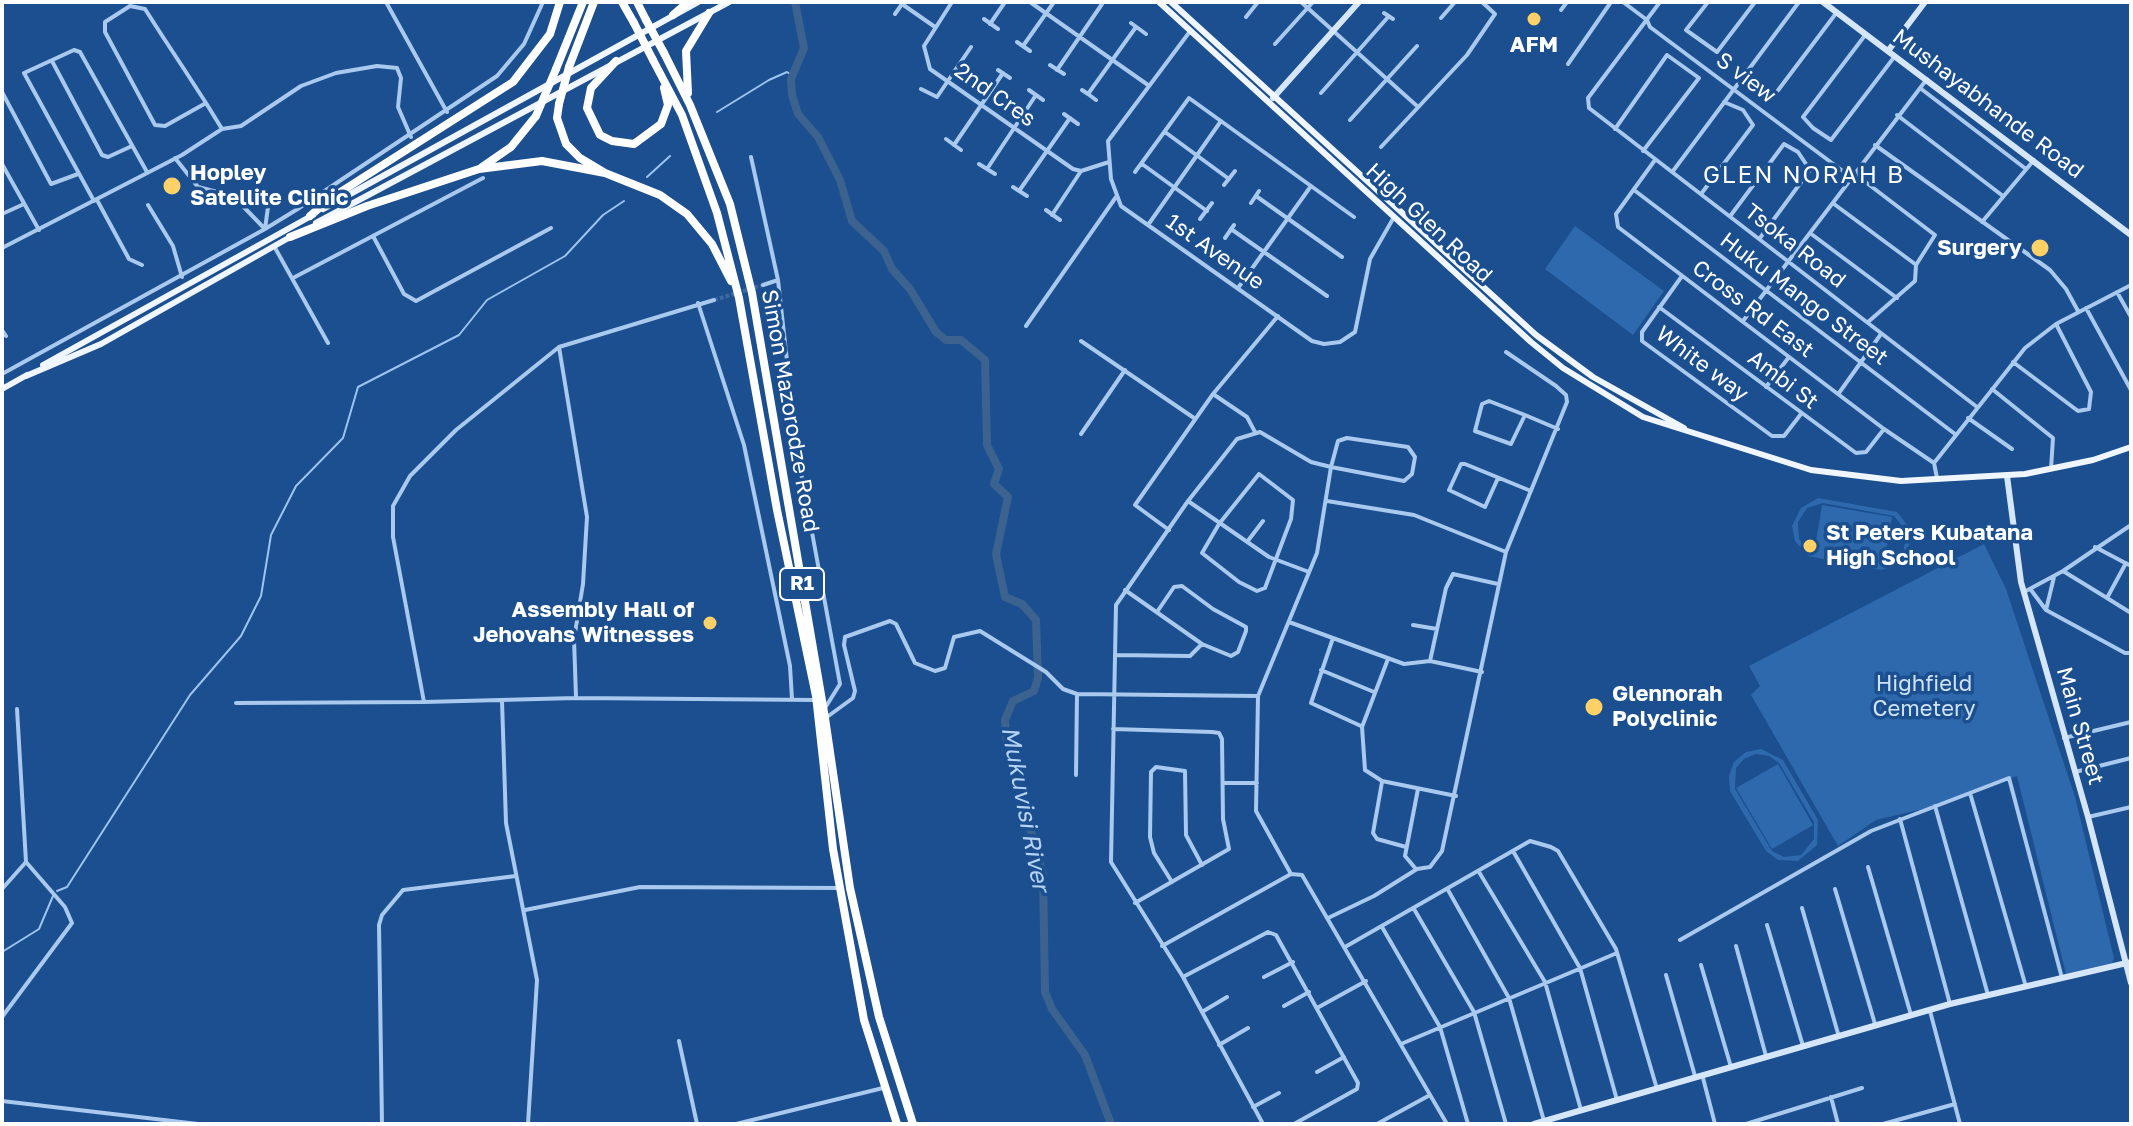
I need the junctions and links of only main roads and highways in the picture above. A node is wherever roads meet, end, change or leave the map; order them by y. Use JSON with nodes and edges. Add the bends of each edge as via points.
{"nodes":[{"id":1,"x":560,"y":2,"type":"edge"},
{"id":2,"x":583,"y":2,"type":"edge"},
{"id":3,"x":594,"y":2,"type":"edge"},
{"id":4,"x":622,"y":2,"type":"edge"},
{"id":5,"x":688,"y":2,"type":"edge"},
{"id":6,"x":698,"y":2,"type":"edge"},
{"id":7,"x":729,"y":2,"type":"edge"},
{"id":8,"x":1159,"y":2,"type":"edge"},
{"id":9,"x":1171,"y":2,"type":"edge"},
{"id":10,"x":638,"y":3,"type":"edge"},
{"id":11,"x":709,"y":13,"type":"junction"},
{"id":12,"x":673,"y":15,"type":"junction"},
{"id":13,"x":616,"y":61,"type":"junction"},
{"id":14,"x":662,"y":77,"type":"junction"},
{"id":15,"x":1272,"y":99,"type":"junction"},
{"id":16,"x":690,"y":105,"type":"junction"},
{"id":17,"x":481,"y":173,"type":"junction"},
{"id":18,"x":605,"y":173,"type":"junction"},
{"id":19,"x":310,"y":216,"type":"junction"},
{"id":20,"x":290,"y":237,"type":"junction"},
{"id":21,"x":739,"y":298,"type":"junction"},
{"id":22,"x":26,"y":376,"type":"junction"},
{"id":23,"x":2,"y":389,"type":"edge"},
{"id":24,"x":2131,"y":447,"type":"edge"},
{"id":25,"x":897,"y":1124,"type":"edge"},
{"id":26,"x":913,"y":1124,"type":"edge"}],
"edges":[{"from":1,"to":19,"type":"highway","via":[[550,34],[513,82]]},
{"from":2,"to":17,"type":"highway","bridge":true,"via":[[536,116]]},
{"from":3,"to":18,"type":"highway","bridge":true,"via":[[569,67],[557,118],[566,144]]},
{"from":4,"to":14,"type":"highway","name":"Simon Mazorodze Road","number":"R1","bridge":true},
{"from":5,"to":12,"type":"highway"},
{"from":6,"to":12,"type":"main road"},
{"from":7,"to":11,"type":"main road"},
{"from":8,"to":15,"type":"main road","name":"High Glen Road"},
{"from":9,"to":15,"type":"main road","name":"High Glen Road"},
{"from":10,"to":16,"type":"highway","name":"Simon Mazorodze Road","number":"R1","bridge":true},
{"from":11,"to":13,"type":"main road"},
{"from":11,"to":16,"type":"highway","via":[[686,51]]},
{"from":12,"to":19,"type":"main road"},
{"from":13,"to":14,"type":"highway","via":[[591,88],[587,108],[600,135],[612,141],[634,144],[661,124],[668,105]]},
{"from":13,"to":20,"type":"main road"},
{"from":14,"to":21,"type":"highway","name":"Simon Mazorodze Road","number":"R1","via":[[682,115],[717,213]]},
{"from":15,"to":24,"type":"main road","name":"High Glen Road","via":[[1568,359],[1627,399],[1698,435],[1811,470],[1891,480],[2007,476]]},
{"from":16,"to":26,"type":"highway","name":"Simon Mazorodze Road","number":"R1","via":[[730,204],[752,293],[850,888],[883,1031]]},
{"from":17,"to":18,"type":"highway","via":[[542,161]]},
{"from":17,"to":20,"type":"highway","via":[[367,206]]},
{"from":18,"to":21,"type":"highway","via":[[660,195],[687,214],[712,244]]},
{"from":19,"to":22,"type":"main road"},
{"from":20,"to":22,"type":"main road","via":[[101,344]]},
{"from":21,"to":25,"type":"highway","name":"Simon Mazorodze Road","number":"R1","via":[[816,700],[840,888],[864,1020]]},
{"from":22,"to":23,"type":"main road"}]}
